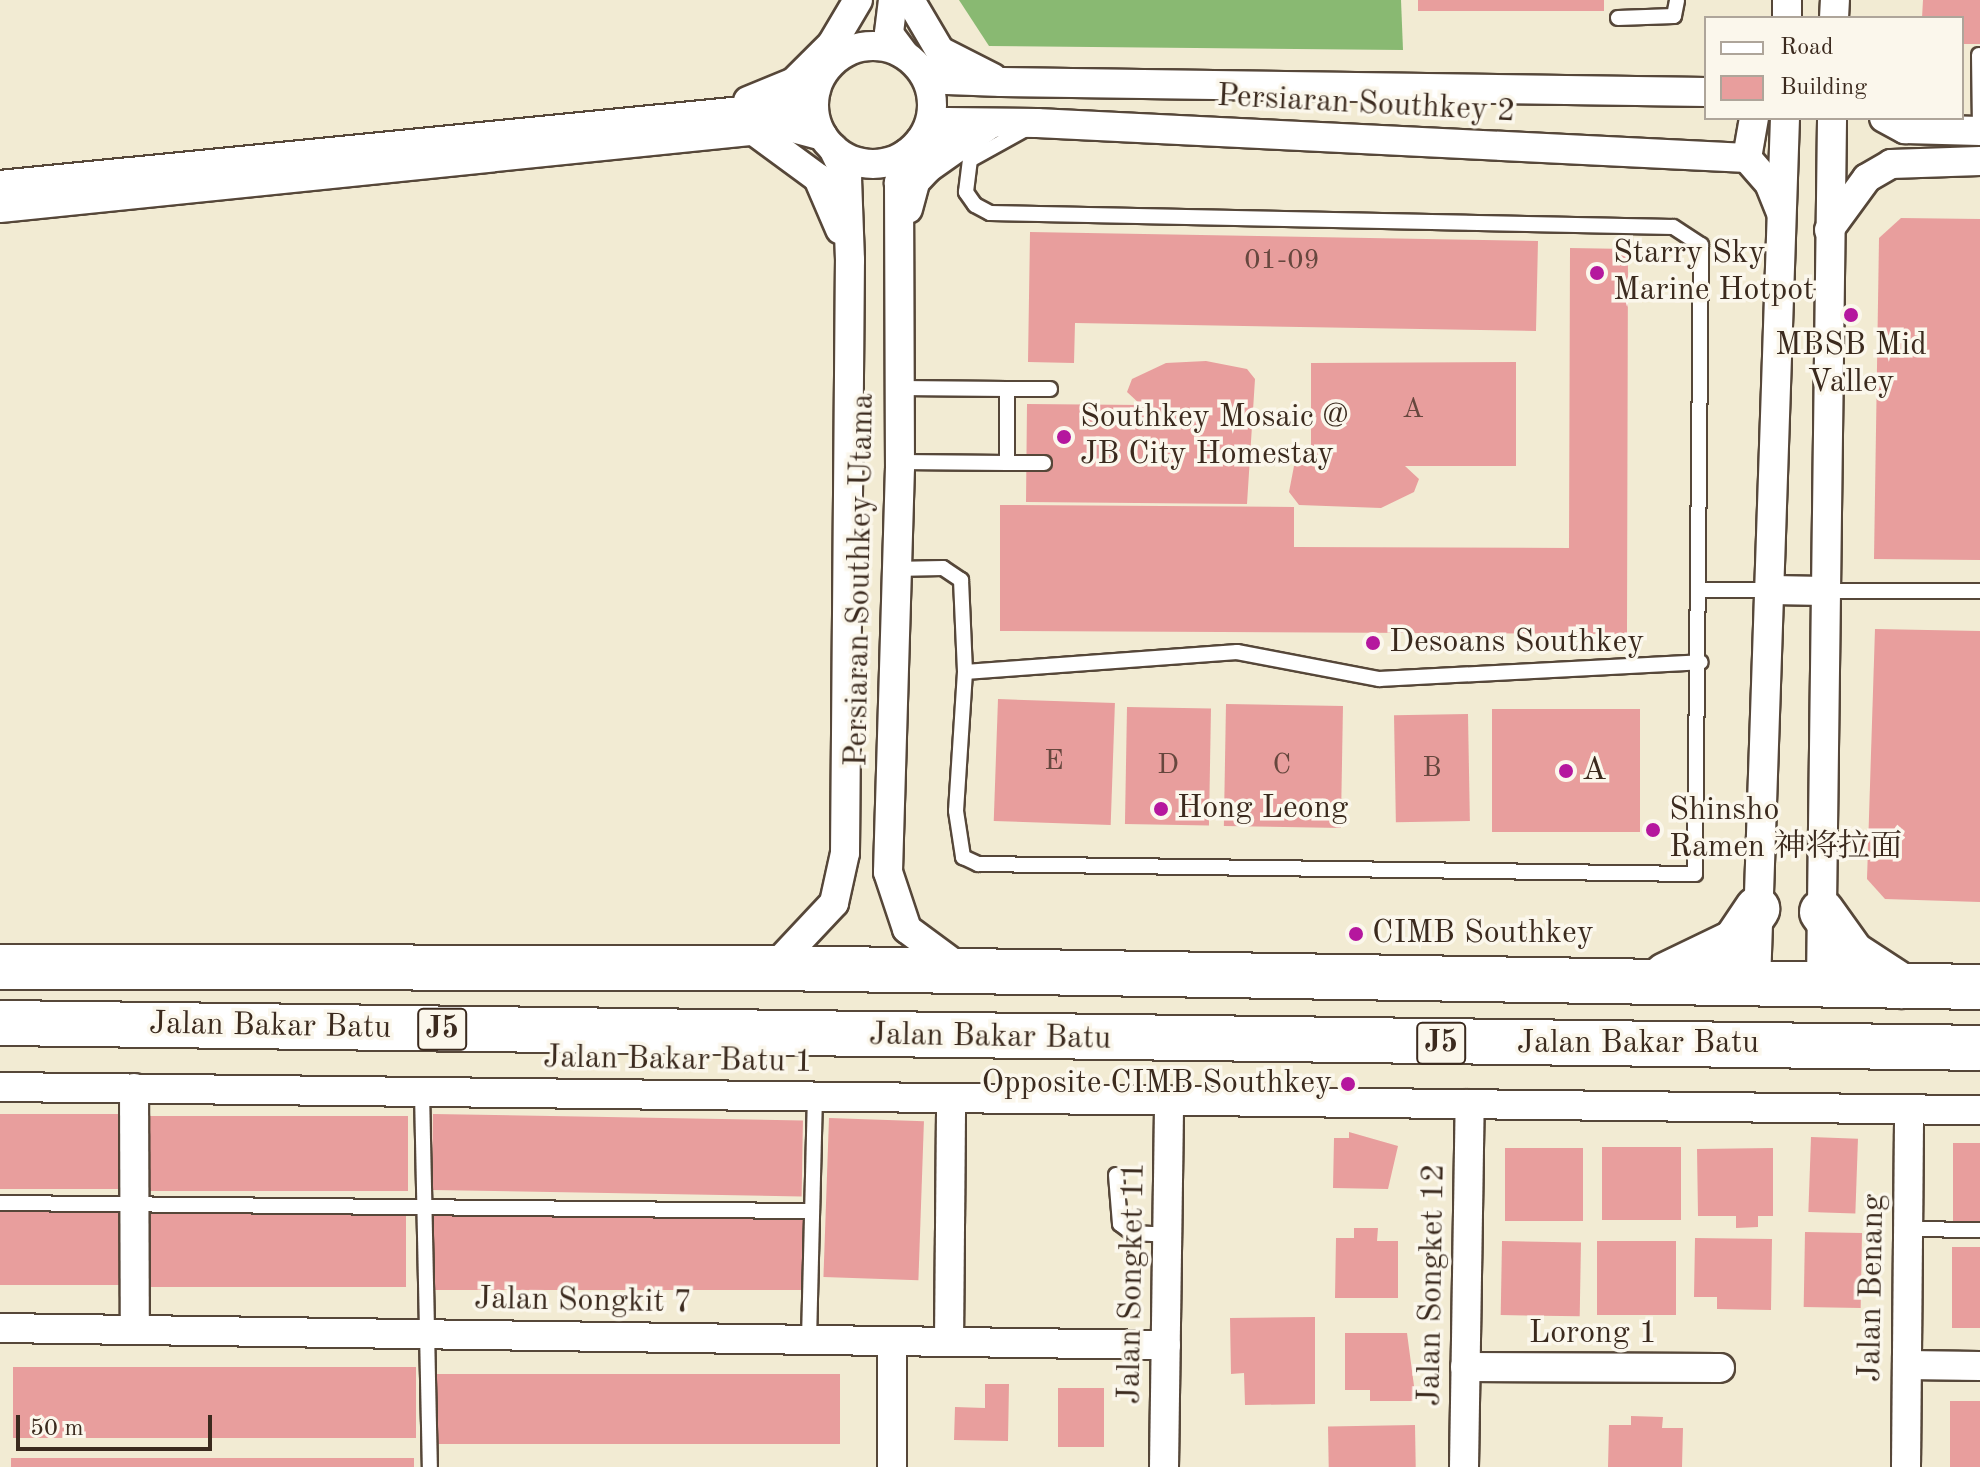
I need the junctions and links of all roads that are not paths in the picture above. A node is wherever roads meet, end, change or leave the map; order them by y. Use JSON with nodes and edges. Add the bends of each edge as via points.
{"nodes":[{"id":1,"x":859,"y":0,"type":"edge"},
{"id":2,"x":893,"y":0,"type":"edge"},
{"id":3,"x":910,"y":0,"type":"edge"},
{"id":4,"x":1677,"y":0,"type":"edge"},
{"id":5,"x":1618,"y":18,"type":"dead end"},
{"id":6,"x":844,"y":53,"type":"junction"},
{"id":7,"x":1979,"y":55,"type":"edge"},
{"id":8,"x":912,"y":62,"type":"junction"},
{"id":9,"x":1001,"y":82,"type":"junction"},
{"id":10,"x":816,"y":89,"type":"junction"},
{"id":11,"x":1704,"y":92,"type":"edge"},
{"id":12,"x":729,"y":109,"type":"junction"},
{"id":13,"x":1754,"y":120,"type":"edge"},
{"id":14,"x":1785,"y":120,"type":"edge"},
{"id":15,"x":1832,"y":120,"type":"edge"},
{"id":16,"x":1888,"y":120,"type":"edge"},
{"id":17,"x":994,"y":123,"type":"junction"},
{"id":18,"x":1037,"y":123,"type":"junction"},
{"id":19,"x":754,"y":131,"type":"junction"},
{"id":20,"x":1980,"y":131,"type":"edge"},
{"id":21,"x":828,"y":142,"type":"junction"},
{"id":22,"x":913,"y":147,"type":"junction"},
{"id":23,"x":1747,"y":158,"type":"junction"},
{"id":24,"x":1980,"y":161,"type":"edge"},
{"id":25,"x":0,"y":185,"type":"edge"},
{"id":26,"x":0,"y":208,"type":"edge"},
{"id":27,"x":1781,"y":213,"type":"junction"},
{"id":28,"x":1829,"y":231,"type":"junction"},
{"id":29,"x":900,"y":239,"type":"junction"},
{"id":30,"x":850,"y":260,"type":"junction"},
{"id":31,"x":900,"y":388,"type":"junction"},
{"id":32,"x":1007,"y":389,"type":"junction"},
{"id":33,"x":1050,"y":389,"type":"dead end"},
{"id":34,"x":900,"y":462,"type":"junction"},
{"id":35,"x":1007,"y":463,"type":"junction"},
{"id":36,"x":1044,"y":463,"type":"dead end"},
{"id":37,"x":893,"y":569,"type":"junction"},
{"id":38,"x":1700,"y":590,"type":"junction"},
{"id":39,"x":1773,"y":590,"type":"junction"},
{"id":40,"x":1824,"y":591,"type":"junction"},
{"id":41,"x":1980,"y":591,"type":"edge"},
{"id":42,"x":1701,"y":662,"type":"junction"},
{"id":43,"x":965,"y":672,"type":"junction"},
{"id":44,"x":1757,"y":909,"type":"junction"},
{"id":45,"x":1822,"y":912,"type":"junction"},
{"id":46,"x":0,"y":967,"type":"edge"},
{"id":47,"x":773,"y":968,"type":"junction"},
{"id":48,"x":967,"y":973,"type":"junction"},
{"id":49,"x":1641,"y":982,"type":"junction"},
{"id":50,"x":1756,"y":983,"type":"junction"},
{"id":51,"x":1821,"y":984,"type":"junction"},
{"id":52,"x":1901,"y":986,"type":"junction"},
{"id":53,"x":1980,"y":987,"type":"edge"},
{"id":54,"x":1792,"y":1017,"type":"junction"},
{"id":55,"x":0,"y":1023,"type":"edge"},
{"id":56,"x":1695,"y":1044,"type":"junction"},
{"id":57,"x":1882,"y":1046,"type":"junction"},
{"id":58,"x":1980,"y":1048,"type":"edge"},
{"id":59,"x":0,"y":1087,"type":"edge"},
{"id":60,"x":134,"y":1088,"type":"junction"},
{"id":61,"x":422,"y":1092,"type":"junction"},
{"id":62,"x":815,"y":1096,"type":"junction"},
{"id":63,"x":951,"y":1098,"type":"junction"},
{"id":64,"x":1169,"y":1100,"type":"junction"},
{"id":65,"x":1470,"y":1104,"type":"junction"},
{"id":66,"x":1909,"y":1109,"type":"junction"},
{"id":67,"x":1980,"y":1110,"type":"edge"},
{"id":68,"x":1116,"y":1175,"type":"dead end"},
{"id":69,"x":0,"y":1203,"type":"edge"},
{"id":70,"x":135,"y":1204,"type":"junction"},
{"id":71,"x":424,"y":1207,"type":"junction"},
{"id":72,"x":811,"y":1211,"type":"junction"},
{"id":73,"x":1908,"y":1229,"type":"junction"},
{"id":74,"x":1980,"y":1230,"type":"edge"},
{"id":75,"x":1167,"y":1235,"type":"junction"},
{"id":76,"x":0,"y":1328,"type":"edge"},
{"id":77,"x":135,"y":1330,"type":"junction"},
{"id":78,"x":427,"y":1334,"type":"junction"},
{"id":79,"x":809,"y":1340,"type":"junction"},
{"id":80,"x":892,"y":1341,"type":"junction"},
{"id":81,"x":949,"y":1342,"type":"junction"},
{"id":82,"x":1166,"y":1345,"type":"junction"},
{"id":83,"x":1907,"y":1365,"type":"junction"},
{"id":84,"x":1980,"y":1366,"type":"edge"},
{"id":85,"x":1465,"y":1367,"type":"junction"},
{"id":86,"x":1720,"y":1368,"type":"dead end"},
{"id":87,"x":430,"y":1467,"type":"edge"},
{"id":88,"x":892,"y":1467,"type":"edge"},
{"id":89,"x":1164,"y":1467,"type":"edge"},
{"id":90,"x":1464,"y":1467,"type":"edge"},
{"id":91,"x":1906,"y":1467,"type":"edge"}],
"edges":[{"from":1,"to":6,"type":"street","via":[[856,35]]},
{"from":1,"to":12,"type":"street","via":[[832,44],[794,82]]},
{"from":2,"to":8,"type":"street","via":[[889,34]]},
{"from":3,"to":9,"type":"street","via":[[940,51]]},
{"from":4,"to":5,"type":"lane","via":[[1674,16]]},
{"from":6,"to":8,"type":"street","via":[[885,46]]},
{"from":6,"to":10,"type":"street"},
{"from":7,"to":20,"type":"lane"},
{"from":8,"to":9,"type":"street","name":"Persiaran Southkey 2","via":[[947,80]]},
{"from":8,"to":22,"type":"street","via":[[933,105]]},
{"from":9,"to":11,"type":"street","name":"Persiaran Southkey 2"},
{"from":10,"to":12,"type":"street","via":[[791,106]]},
{"from":10,"to":21,"type":"street"},
{"from":12,"to":25,"type":"street"},
{"from":13,"to":23,"type":"street"},
{"from":14,"to":27,"type":"street"},
{"from":15,"to":28,"type":"street"},
{"from":16,"to":20,"type":"street","via":[[1905,129]]},
{"from":17,"to":18,"type":"street","name":"Persiaran Southkey 2"},
{"from":17,"to":22,"type":"street","name":"Persiaran Southkey 2","via":[[947,122]]},
{"from":17,"to":29,"type":"street","via":[[953,144],[915,182]]},
{"from":18,"to":23,"type":"street","name":"Persiaran Southkey 2"},
{"from":18,"to":38,"type":"lane","via":[[970,160],[966,192],[975,205],[990,213],[1688,232],[1701,245]]},
{"from":19,"to":21,"type":"street","via":[[789,127]]},
{"from":19,"to":26,"type":"street"},
{"from":19,"to":30,"type":"street","via":[[818,178]]},
{"from":21,"to":22,"type":"street","via":[[868,163]]},
{"from":21,"to":30,"type":"street","name":"Persiaran Southkey Utama","via":[[847,177]]},
{"from":22,"to":29,"type":"street","name":"Persiaran Southkey Utama"},
{"from":23,"to":27,"type":"street","via":[[1769,183]]},
{"from":24,"to":28,"type":"street","via":[[1891,164],[1851,196]]},
{"from":27,"to":39,"type":"street"},
{"from":28,"to":40,"type":"street"},
{"from":29,"to":31,"type":"street","name":"Persiaran Southkey Utama"},
{"from":30,"to":47,"type":"street","name":"Persiaran Southkey Utama","via":[[845,853],[834,903]]},
{"from":31,"to":32,"type":"lane"},
{"from":31,"to":34,"type":"street","name":"Persiaran Southkey Utama"},
{"from":32,"to":33,"type":"lane"},
{"from":32,"to":35,"type":"lane"},
{"from":34,"to":35,"type":"lane"},
{"from":34,"to":37,"type":"street","name":"Persiaran Southkey Utama"},
{"from":35,"to":36,"type":"lane"},
{"from":37,"to":43,"type":"lane","via":[[943,568],[961,580]]},
{"from":37,"to":48,"type":"street","name":"Persiaran Southkey Utama","via":[[888,872],[894,904],[907,929]]},
{"from":38,"to":39,"type":"lane"},
{"from":38,"to":42,"type":"lane"},
{"from":39,"to":40,"type":"street"},
{"from":39,"to":44,"type":"street"},
{"from":40,"to":41,"type":"lane"},
{"from":40,"to":45,"type":"street"},
{"from":42,"to":43,"type":"lane","via":[[1379,679],[1237,652]]},
{"from":42,"to":43,"type":"lane","via":[[1695,874],[978,864],[963,857],[957,822]]},
{"from":44,"to":49,"type":"main road","via":[[1717,955]]},
{"from":44,"to":50,"type":"street"},
{"from":45,"to":51,"type":"street"},
{"from":45,"to":52,"type":"main road","via":[[1852,954]]},
{"from":46,"to":47,"type":"main road","name":"Jalan Bakar Batu","number":"J5"},
{"from":47,"to":48,"type":"main road","name":"Jalan Bakar Batu","number":"J5"},
{"from":48,"to":49,"type":"main road","name":"Jalan Bakar Batu","number":"J5"},
{"from":49,"to":50,"type":"main road","name":"Jalan Bakar Batu","number":"J5"},
{"from":50,"to":51,"type":"main road","name":"Jalan Bakar Batu","number":"J5"},
{"from":50,"to":54,"type":"main road"},
{"from":51,"to":52,"type":"main road","name":"Jalan Bakar Batu","number":"J5"},
{"from":51,"to":54,"type":"main road"},
{"from":52,"to":53,"type":"main road","name":"Jalan Bakar Batu","number":"J5"},
{"from":54,"to":56,"type":"main road","via":[[1758,1033]]},
{"from":54,"to":57,"type":"main road"},
{"from":55,"to":56,"type":"main road","name":"Jalan Bakar Batu","number":"J5"},
{"from":56,"to":57,"type":"main road","name":"Jalan Bakar Batu","number":"J5"},
{"from":57,"to":58,"type":"main road","name":"Jalan Bakar Batu","number":"J5"},
{"from":59,"to":60,"type":"street","name":"Jalan Bakar Batu 1"},
{"from":60,"to":61,"type":"street","name":"Jalan Bakar Batu 1"},
{"from":60,"to":70,"type":"street"},
{"from":61,"to":62,"type":"street","name":"Jalan Bakar Batu 1"},
{"from":61,"to":71,"type":"lane"},
{"from":62,"to":63,"type":"street","name":"Jalan Bakar Batu 1"},
{"from":62,"to":72,"type":"lane"},
{"from":63,"to":64,"type":"street","name":"Jalan Bakar Batu 1"},
{"from":63,"to":81,"type":"street"},
{"from":64,"to":65,"type":"street","name":"Jalan Bakar Batu 1"},
{"from":64,"to":75,"type":"street","name":"Jalan Songket 11"},
{"from":65,"to":66,"type":"street","name":"Jalan Bakar Batu 1"},
{"from":65,"to":85,"type":"street","name":"Jalan Songket 12"},
{"from":66,"to":67,"type":"street","name":"Jalan Bakar Batu 1"},
{"from":66,"to":73,"type":"street","name":"Jalan Benang"},
{"from":68,"to":75,"type":"lane","via":[[1120,1224],[1132,1233]]},
{"from":69,"to":70,"type":"lane"},
{"from":70,"to":71,"type":"lane"},
{"from":70,"to":77,"type":"street"},
{"from":71,"to":72,"type":"lane"},
{"from":71,"to":78,"type":"lane"},
{"from":72,"to":79,"type":"lane"},
{"from":73,"to":74,"type":"lane"},
{"from":73,"to":83,"type":"street","name":"Jalan Benang"},
{"from":75,"to":82,"type":"street","name":"Jalan Songket 11"},
{"from":76,"to":77,"type":"street","name":"Jalan Songkit 7"},
{"from":77,"to":78,"type":"street","name":"Jalan Songkit 7"},
{"from":78,"to":79,"type":"street","name":"Jalan Songkit 7"},
{"from":78,"to":87,"type":"lane"},
{"from":79,"to":80,"type":"street","name":"Jalan Songkit 7"},
{"from":80,"to":81,"type":"street","name":"Jalan Songkit 7"},
{"from":80,"to":88,"type":"street"},
{"from":81,"to":82,"type":"street","name":"Jalan Songkit 7"},
{"from":82,"to":89,"type":"street","name":"Jalan Songket 11"},
{"from":83,"to":84,"type":"street"},
{"from":83,"to":91,"type":"street","name":"Jalan Benang"},
{"from":85,"to":86,"type":"street","name":"Lorong 1"},
{"from":85,"to":90,"type":"street","name":"Jalan Songket 12"}]}
